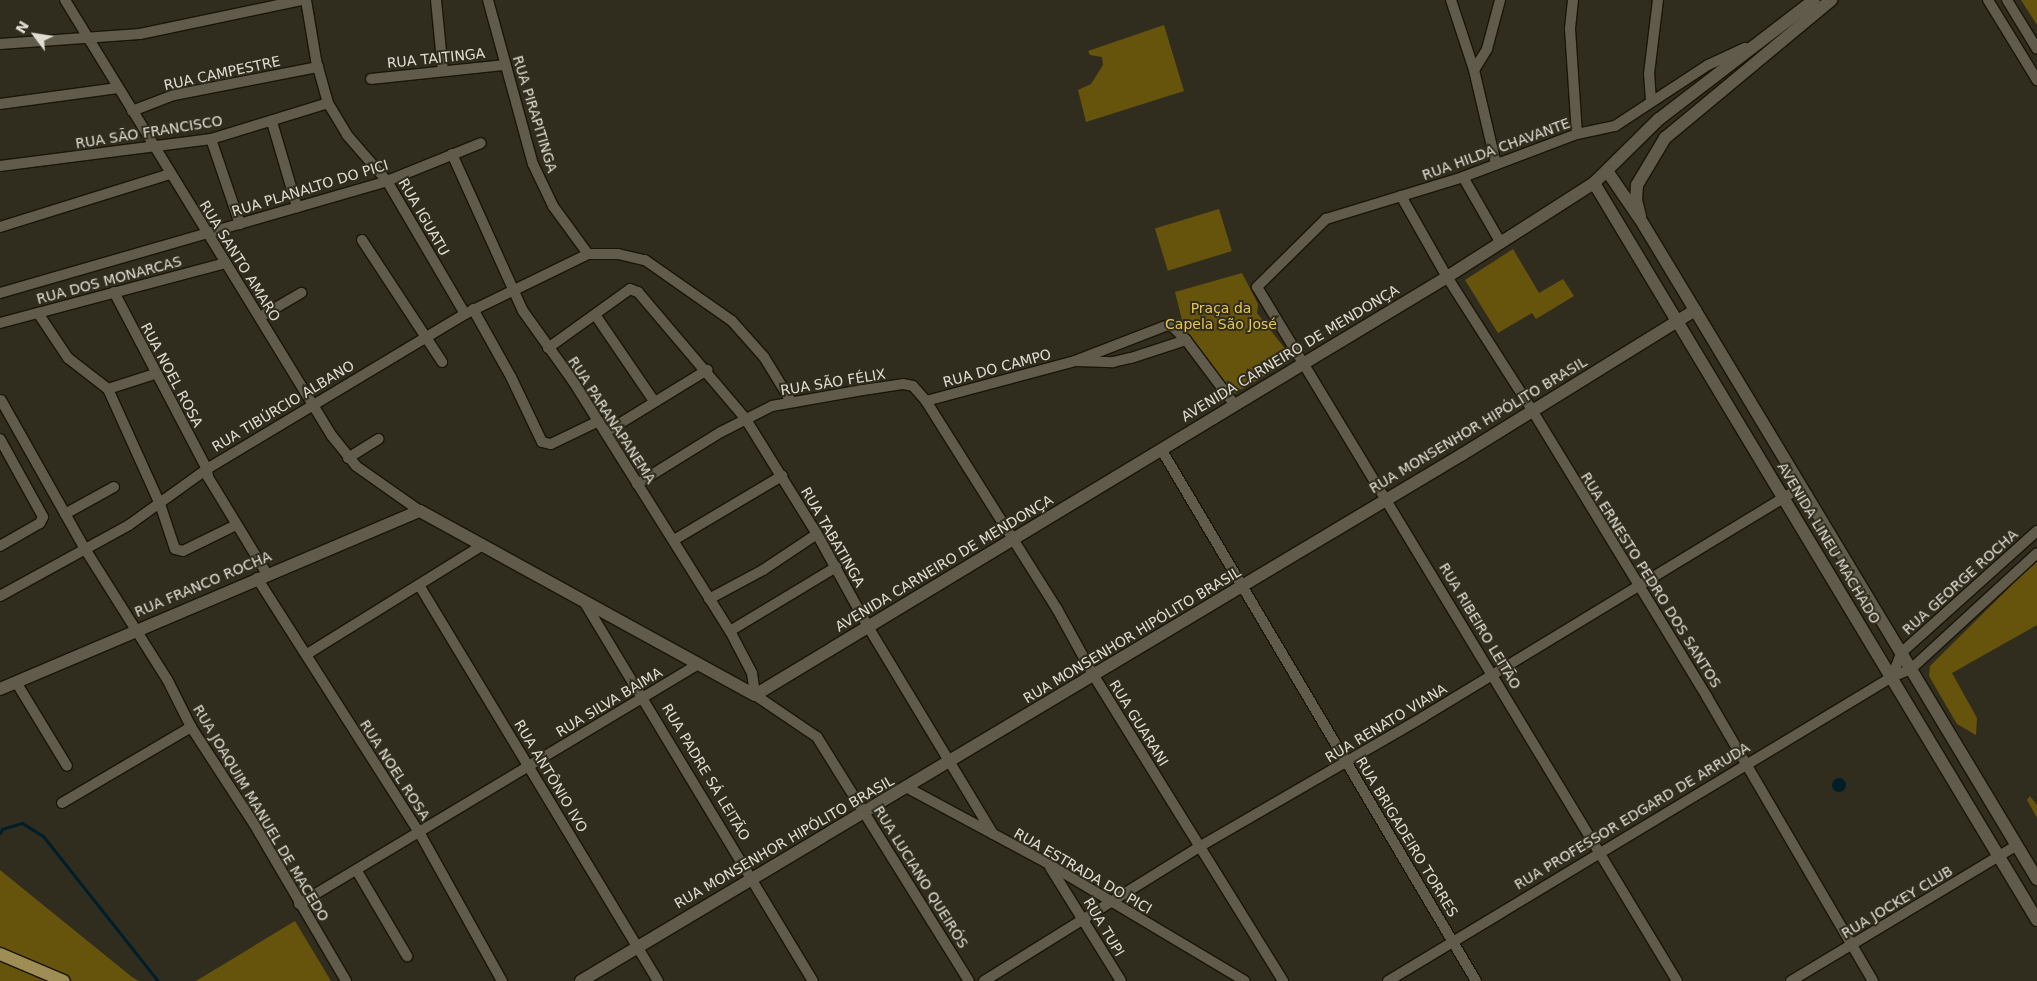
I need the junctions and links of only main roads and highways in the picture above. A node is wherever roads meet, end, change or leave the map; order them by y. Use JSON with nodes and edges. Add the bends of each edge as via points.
{"nodes":[{"id":1,"x":1814,"y":0,"type":"edge"},
{"id":2,"x":1831,"y":0,"type":"edge"},
{"id":3,"x":1606,"y":171,"type":"junction"},
{"id":4,"x":1594,"y":183,"type":"junction"},
{"id":5,"x":1640,"y":219,"type":"junction"},
{"id":6,"x":1695,"y":310,"type":"junction"},
{"id":7,"x":1677,"y":320,"type":"junction"},
{"id":8,"x":1779,"y":450,"type":"junction"},
{"id":9,"x":1762,"y":462,"type":"junction"},
{"id":10,"x":420,"y":510,"type":"joint"},
{"id":11,"x":1819,"y":514,"type":"junction"},
{"id":12,"x":1800,"y":526,"type":"junction"},
{"id":13,"x":0,"y":689,"type":"edge"},
{"id":14,"x":755,"y":695,"type":"joint"},
{"id":15,"x":2037,"y":879,"type":"edge"},
{"id":16,"x":2037,"y":920,"type":"edge"},
{"id":17,"x":0,"y":954,"type":"edge"},
{"id":18,"x":64,"y":981,"type":"edge"},
{"id":19,"x":581,"y":981,"type":"edge"}],
"edges":[{"from":1,"to":3,"type":"main road","name":"AVENIDA CARNEIRO DE MENDONÇA","via":[[1659,119]]},
{"from":2,"to":5,"type":"main road","via":[[1665,138],[1637,185]]},
{"from":3,"to":4,"type":"main road","name":"AVENIDA CARNEIRO DE MENDONÇA"},
{"from":3,"to":5,"type":"main road","name":"AVENIDA LINEU MACHADO"},
{"from":4,"to":7,"type":"main road","name":"AVENIDA LINEU MACHADO"},
{"from":4,"to":14,"type":"main road","name":"AVENIDA CARNEIRO DE MENDONÇA","via":[[1447,277]]},
{"from":5,"to":6,"type":"main road","name":"AVENIDA LINEU MACHADO"},
{"from":6,"to":7,"type":"main road","name":"RUA MONSENHOR HIPÓLITO BRASIL"},
{"from":6,"to":8,"type":"main road","name":"AVENIDA LINEU MACHADO"},
{"from":7,"to":9,"type":"main road","name":"AVENIDA LINEU MACHADO"},
{"from":7,"to":19,"type":"main road","name":"RUA MONSENHOR HIPÓLITO BRASIL","via":[[1094,676],[636,945]]},
{"from":8,"to":9,"type":"main road"},
{"from":8,"to":11,"type":"main road","name":"AVENIDA LINEU MACHADO"},
{"from":9,"to":12,"type":"main road","name":"AVENIDA LINEU MACHADO"},
{"from":10,"to":13,"type":"main road","name":"RUA FRANCO ROCHA","via":[[137,629],[19,687]]},
{"from":10,"to":14,"type":"main road","name":"RUA PADRE SÁ LEITÃO","via":[[586,605]]},
{"from":11,"to":12,"type":"main road"},
{"from":11,"to":15,"type":"main road","name":"AVENIDA LINEU MACHADO"},
{"from":12,"to":16,"type":"main road","name":"AVENIDA LINEU MACHADO"},
{"from":17,"to":18,"type":"main road"}]}
